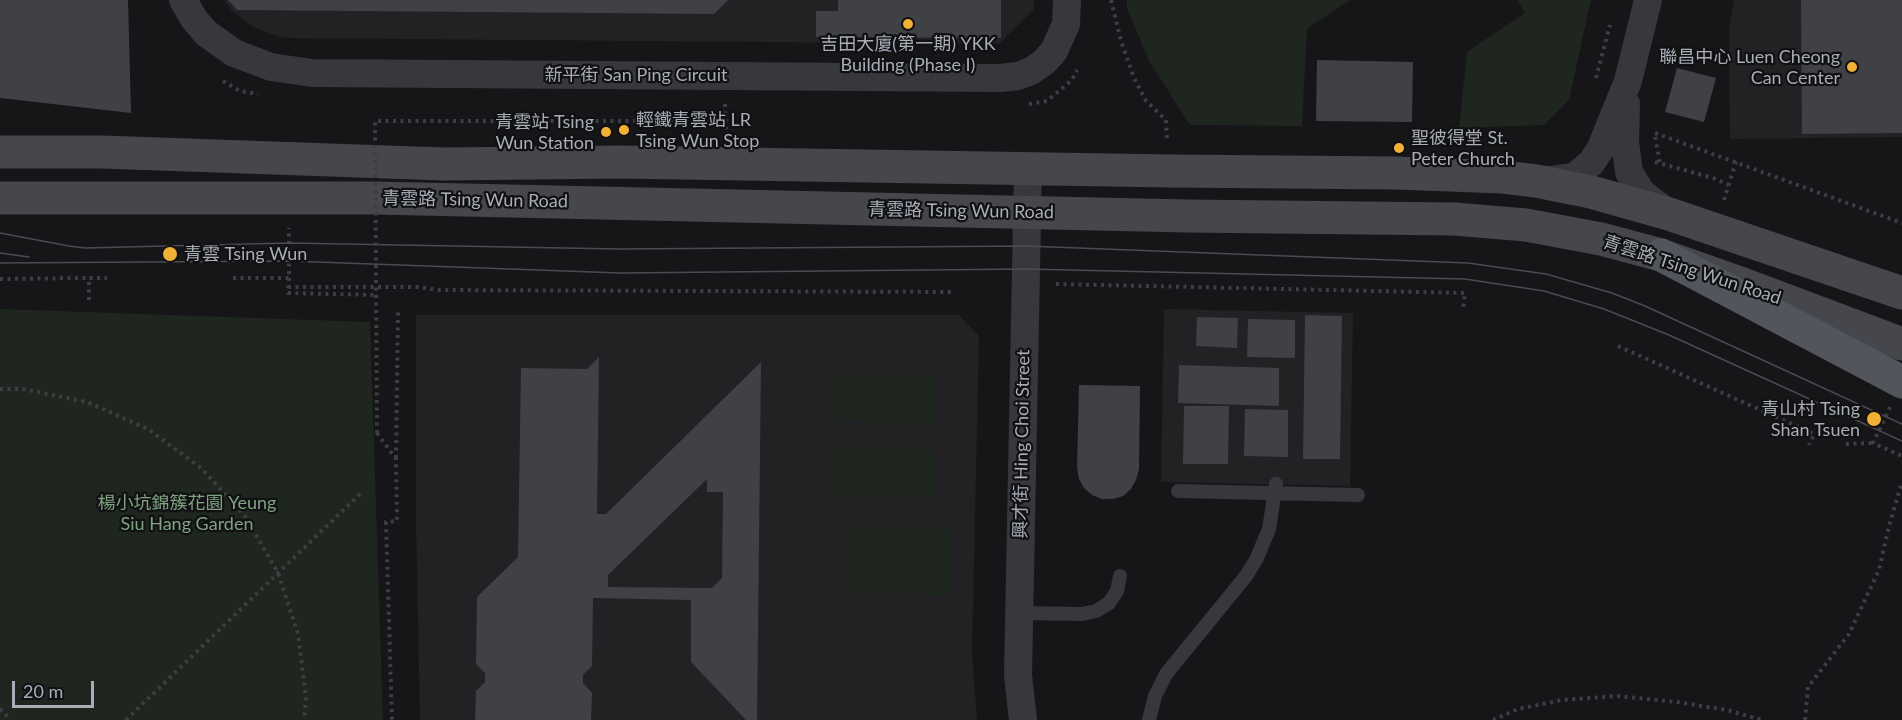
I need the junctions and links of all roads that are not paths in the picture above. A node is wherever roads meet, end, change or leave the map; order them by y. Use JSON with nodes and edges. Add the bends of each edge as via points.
{"nodes":[{"id":1,"x":183,"y":0,"type":"edge"},
{"id":2,"x":1067,"y":0,"type":"edge"},
{"id":3,"x":1648,"y":0,"type":"edge"},
{"id":4,"x":1628,"y":81,"type":"junction"},
{"id":5,"x":0,"y":152,"type":"edge"},
{"id":6,"x":1028,"y":168,"type":"junction"},
{"id":7,"x":1536,"y":182,"type":"junction"},
{"id":8,"x":0,"y":198,"type":"edge"},
{"id":9,"x":1027,"y":212,"type":"junction"},
{"id":10,"x":1669,"y":214,"type":"junction"},
{"id":11,"x":1661,"y":255,"type":"junction"},
{"id":12,"x":1902,"y":294,"type":"edge"},
{"id":13,"x":1902,"y":344,"type":"edge"},
{"id":14,"x":1897,"y":393,"type":"edge"},
{"id":15,"x":1275,"y":488,"type":"junction"},
{"id":16,"x":1178,"y":491,"type":"dead end"},
{"id":17,"x":1358,"y":495,"type":"dead end"},
{"id":18,"x":1120,"y":576,"type":"dead end"},
{"id":19,"x":1019,"y":613,"type":"junction"},
{"id":20,"x":1023,"y":720,"type":"edge"},
{"id":21,"x":1149,"y":720,"type":"edge"}],
"edges":[{"from":1,"to":2,"type":"street","name":"新平街 San Ping Circuit","via":[[206,33],[234,53],[271,68],[312,73],[977,78],[1018,76],[1044,62],[1061,38]]},
{"from":3,"to":4,"type":"street"},
{"from":4,"to":7,"type":"street","via":[[1591,163],[1574,177]]},
{"from":4,"to":10,"type":"street","via":[[1625,133],[1629,172],[1641,192]]},
{"from":5,"to":6,"type":"main road","name":"青雲路 Tsing Wun Road","via":[[444,164],[620,162]]},
{"from":6,"to":7,"type":"main road","name":"青雲路 Tsing Wun Road","via":[[1471,175]]},
{"from":6,"to":9,"type":"street","name":"興才街 Hing Choi Street"},
{"from":7,"to":10,"type":"main road","name":"青雲路 Tsing Wun Road","via":[[1591,192]]},
{"from":8,"to":9,"type":"main road","name":"青雲路 Tsing Wun Road","via":[[387,198]]},
{"from":9,"to":11,"type":"main road","name":"青雲路 Tsing Wun Road","via":[[1454,219],[1527,225]]},
{"from":9,"to":19,"type":"street","name":"興才街 Hing Choi Street"},
{"from":10,"to":12,"type":"main road","name":"青雲路 Tsing Wun Road"},
{"from":11,"to":13,"type":"main road","name":"青雲路 Tsing Wun Road"},
{"from":11,"to":14,"type":"main road"},
{"from":15,"to":16,"type":"lane"},
{"from":15,"to":17,"type":"lane"},
{"from":15,"to":21,"type":"lane","via":[[1269,529],[1251,569],[1166,674]]},
{"from":18,"to":19,"type":"lane","via":[[1109,603],[1096,611]]},
{"from":19,"to":20,"type":"street","name":"興才街 Hing Choi Street","via":[[1018,675]]}]}
